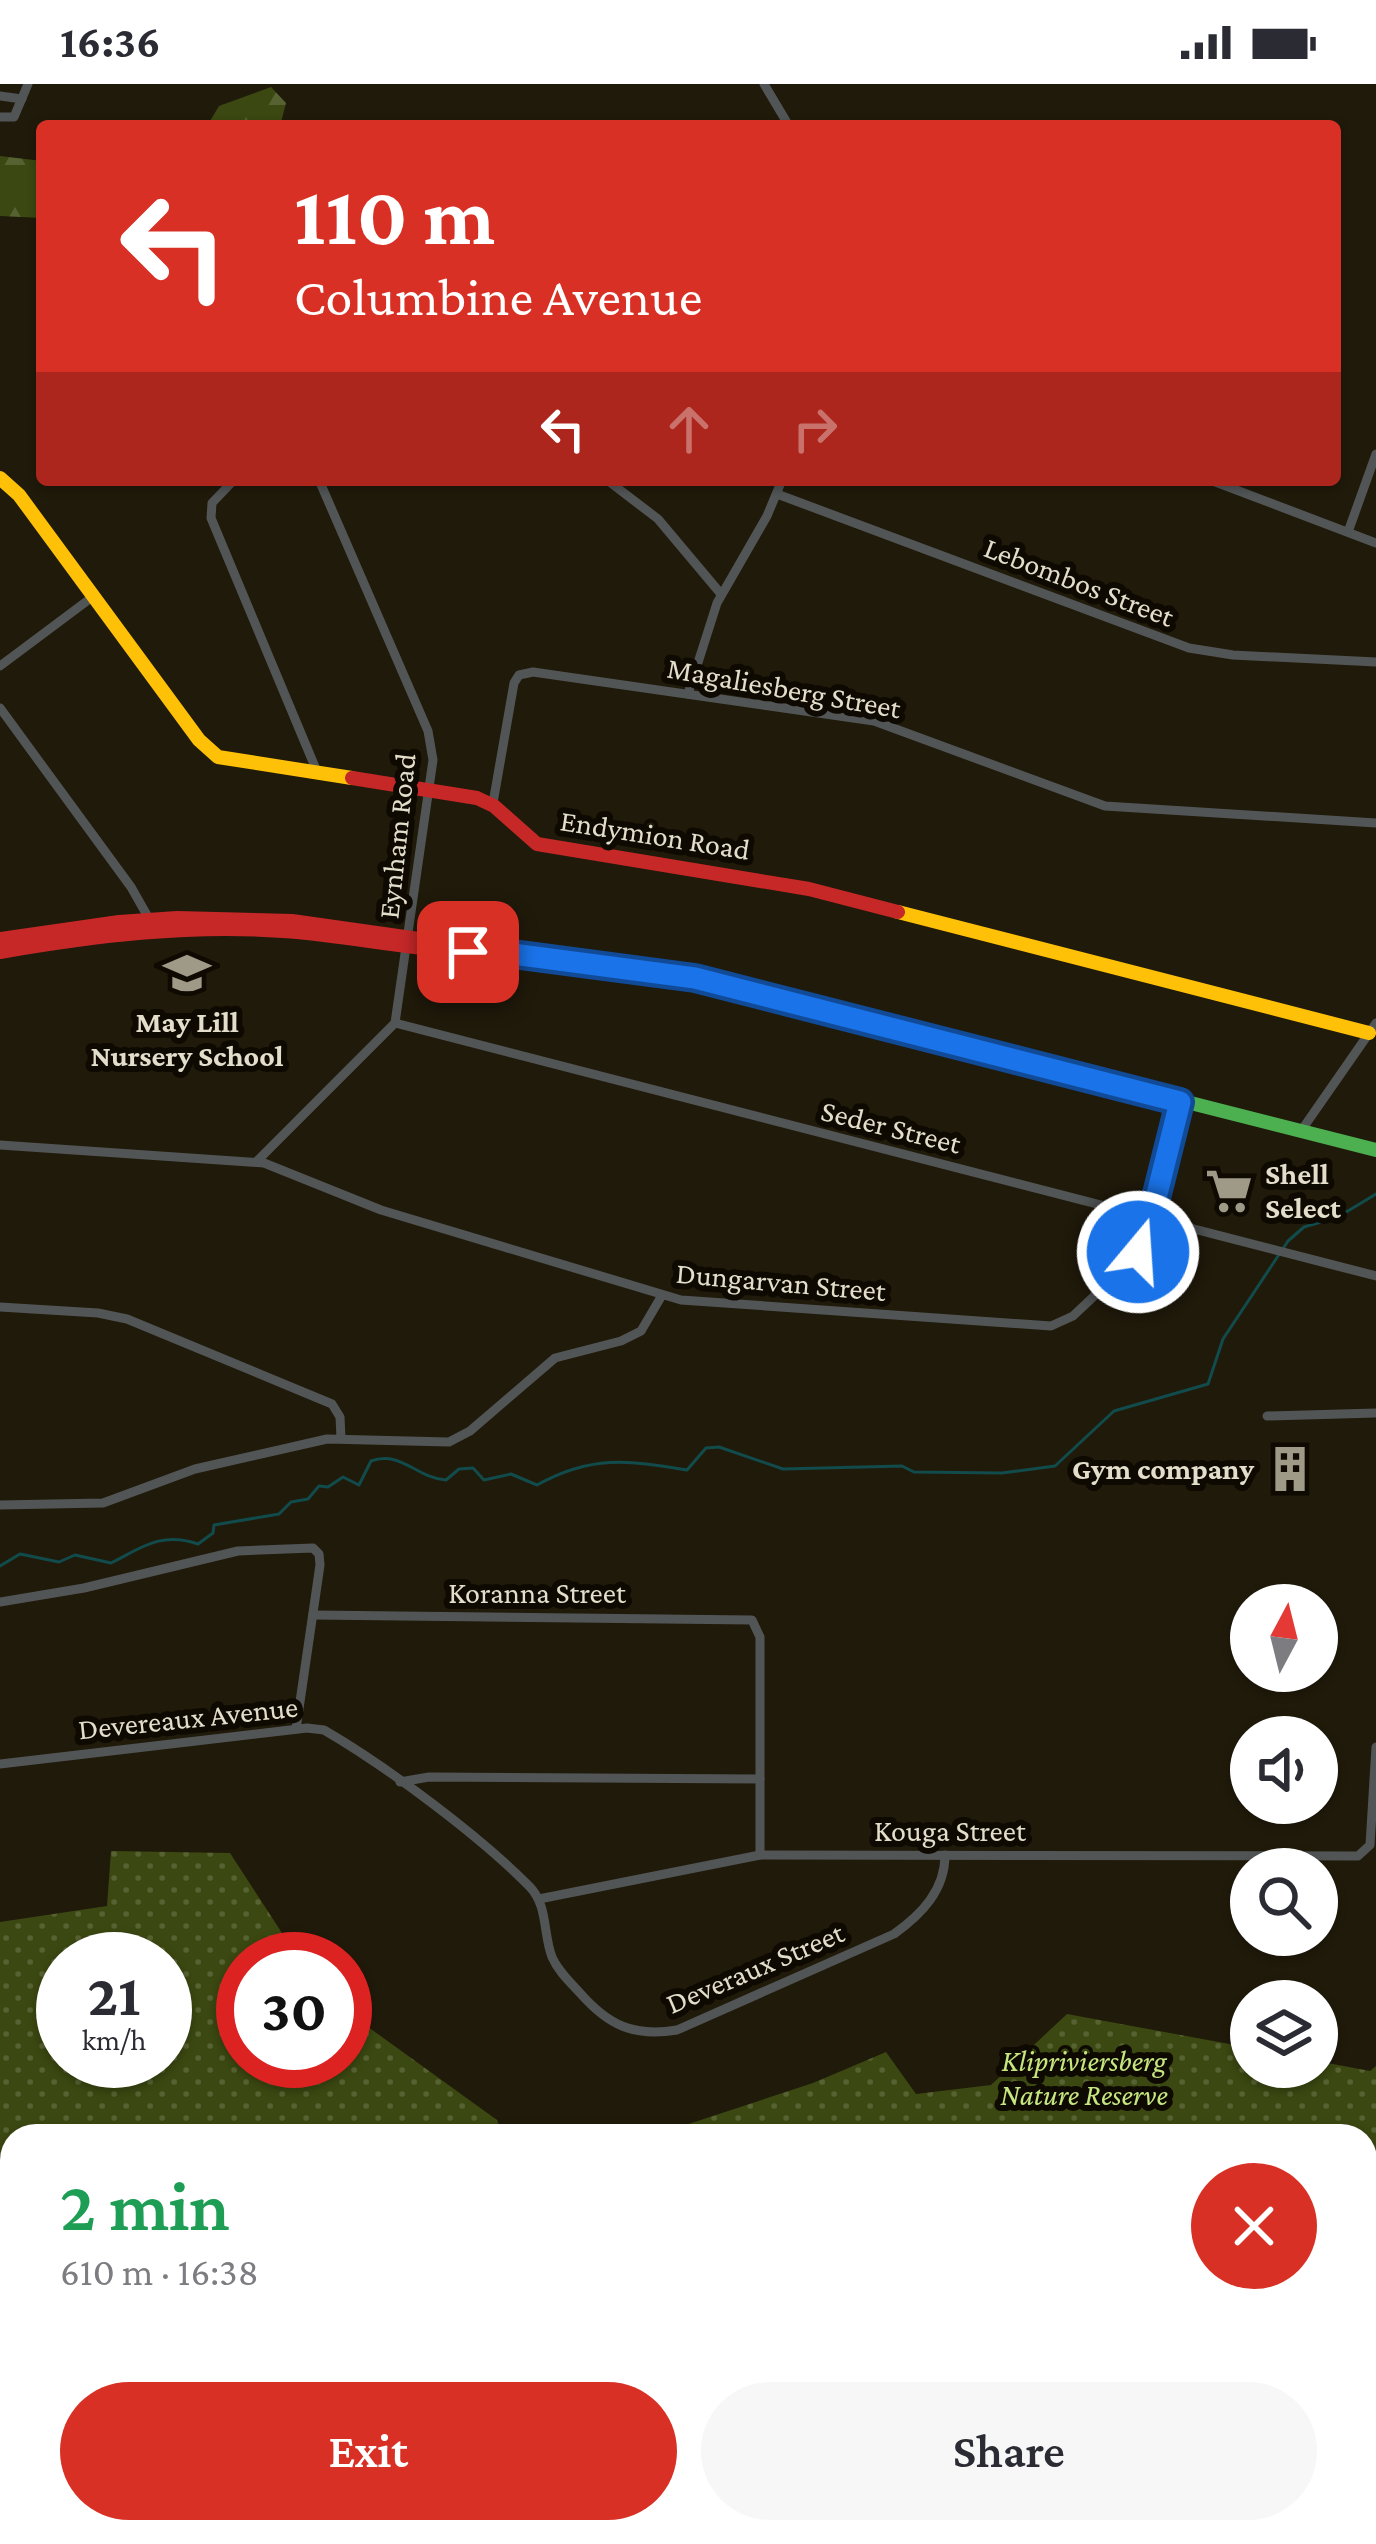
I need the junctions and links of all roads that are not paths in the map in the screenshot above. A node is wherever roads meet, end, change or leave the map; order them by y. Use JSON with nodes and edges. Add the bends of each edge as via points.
{"nodes":[{"id":1,"x":28,"y":84,"type":"edge"},
{"id":2,"x":771,"y":86,"type":"edge"},
{"id":3,"x":0,"y":96,"type":"edge"},
{"id":4,"x":22,"y":99,"type":"junction"},
{"id":5,"x":0,"y":117,"type":"edge"},
{"id":6,"x":786,"y":120,"type":"edge"},
{"id":7,"x":1376,"y":454,"type":"edge"},
{"id":8,"x":0,"y":478,"type":"edge"},
{"id":9,"x":228,"y":486,"type":"edge"},
{"id":10,"x":322,"y":486,"type":"edge"},
{"id":11,"x":615,"y":486,"type":"edge"},
{"id":12,"x":780,"y":486,"type":"edge"},
{"id":13,"x":1233,"y":486,"type":"edge"},
{"id":14,"x":777,"y":494,"type":"junction"},
{"id":15,"x":1348,"y":532,"type":"junction"},
{"id":16,"x":1376,"y":543,"type":"edge"},
{"id":17,"x":721,"y":594,"type":"junction"},
{"id":18,"x":95,"y":595,"type":"junction"},
{"id":19,"x":1376,"y":662,"type":"edge"},
{"id":20,"x":0,"y":666,"type":"edge"},
{"id":21,"x":688,"y":694,"type":"junction"},
{"id":22,"x":0,"y":708,"type":"edge"},
{"id":23,"x":318,"y":774,"type":"junction"},
{"id":24,"x":430,"y":789,"type":"junction"},
{"id":25,"x":493,"y":803,"type":"junction"},
{"id":26,"x":1376,"y":823,"type":"edge"},
{"id":27,"x":153,"y":926,"type":"junction"},
{"id":28,"x":0,"y":939,"type":"edge"},
{"id":29,"x":410,"y":942,"type":"junction"},
{"id":30,"x":0,"y":952,"type":"edge"},
{"id":31,"x":395,"y":1023,"type":"junction"},
{"id":32,"x":1372,"y":1028,"type":"edge"},
{"id":33,"x":1180,"y":1102,"type":"junction"},
{"id":34,"x":1301,"y":1130,"type":"junction"},
{"id":35,"x":0,"y":1145,"type":"edge"},
{"id":36,"x":1376,"y":1150,"type":"edge"},
{"id":37,"x":256,"y":1162,"type":"junction"},
{"id":38,"x":1151,"y":1218,"type":"junction"},
{"id":39,"x":1376,"y":1276,"type":"edge"},
{"id":40,"x":661,"y":1297,"type":"junction"},
{"id":41,"x":0,"y":1306,"type":"edge"},
{"id":42,"x":1376,"y":1413,"type":"edge"},
{"id":43,"x":1267,"y":1416,"type":"dead end"},
{"id":44,"x":341,"y":1438,"type":"junction"},
{"id":45,"x":0,"y":1505,"type":"edge"},
{"id":46,"x":0,"y":1602,"type":"edge"},
{"id":47,"x":313,"y":1615,"type":"junction"},
{"id":48,"x":296,"y":1730,"type":"junction"},
{"id":49,"x":1376,"y":1747,"type":"edge"},
{"id":50,"x":0,"y":1764,"type":"edge"},
{"id":51,"x":760,"y":1779,"type":"junction"},
{"id":52,"x":399,"y":1783,"type":"junction"},
{"id":53,"x":760,"y":1855,"type":"junction"},
{"id":54,"x":945,"y":1855,"type":"junction"},
{"id":55,"x":539,"y":1899,"type":"junction"}],
"edges":[{"from":1,"to":4,"type":"street"},
{"from":2,"to":6,"type":"street"},
{"from":3,"to":4,"type":"street"},
{"from":4,"to":5,"type":"street","via":[[14,118]]},
{"from":7,"to":15,"type":"street"},
{"from":8,"to":18,"type":"main road","name":"Endymion Road"},
{"from":9,"to":23,"type":"street","via":[[212,503],[211,518]]},
{"from":10,"to":24,"type":"street","name":"Eynham Road","via":[[430,739]]},
{"from":11,"to":17,"type":"street","via":[[658,519]]},
{"from":12,"to":14,"type":"street"},
{"from":13,"to":15,"type":"street"},
{"from":14,"to":17,"type":"street"},
{"from":14,"to":19,"type":"street","name":"Lebombos Street","via":[[1189,648]]},
{"from":15,"to":16,"type":"street"},
{"from":17,"to":21,"type":"street"},
{"from":18,"to":20,"type":"street"},
{"from":18,"to":23,"type":"main road","name":"Endymion Road","via":[[211,753]]},
{"from":21,"to":25,"type":"street","name":"Magaliesberg Street","via":[[519,675]]},
{"from":21,"to":26,"type":"street","name":"Magaliesberg Street","via":[[874,721],[1106,806]]},
{"from":22,"to":27,"type":"street"},
{"from":23,"to":24,"type":"main road","name":"Endymion Road"},
{"from":24,"to":25,"type":"main road","name":"Endymion Road"},
{"from":24,"to":29,"type":"street","name":"Eynham Road"},
{"from":25,"to":32,"type":"main road","name":"Endymion Road","via":[[522,836],[549,847],[788,884]]},
{"from":27,"to":28,"type":"main road"},
{"from":27,"to":29,"type":"main road","via":[[286,925]]},
{"from":27,"to":30,"type":"main road"},
{"from":29,"to":31,"type":"street","name":"Eynham Road"},
{"from":29,"to":33,"type":"main road","via":[[695,978]]},
{"from":31,"to":37,"type":"street"},
{"from":31,"to":38,"type":"street","name":"Seder Street"},
{"from":32,"to":34,"type":"street"},
{"from":33,"to":34,"type":"main road"},
{"from":33,"to":38,"type":"street","name":"Dungarvan Street"},
{"from":34,"to":36,"type":"main road"},
{"from":35,"to":37,"type":"street","name":"Dungarvan Street"},
{"from":37,"to":40,"type":"street","name":"Dungarvan Street","via":[[381,1210]]},
{"from":38,"to":39,"type":"street","name":"Seder Street"},
{"from":38,"to":40,"type":"street","name":"Dungarvan Street","via":[[1126,1266],[1051,1326]]},
{"from":40,"to":44,"type":"street","via":[[640,1331],[555,1358],[460,1438]]},
{"from":41,"to":44,"type":"street","via":[[140,1324],[332,1404]]},
{"from":42,"to":43,"type":"street"},
{"from":44,"to":45,"type":"street","via":[[195,1469],[103,1502]]},
{"from":46,"to":47,"type":"street","via":[[294,1546],[316,1550],[320,1561]]},
{"from":47,"to":48,"type":"street"},
{"from":47,"to":51,"type":"street","name":"Koranna Street","via":[[741,1618],[758,1627]]},
{"from":48,"to":50,"type":"street","name":"Devereaux Avenue"},
{"from":48,"to":52,"type":"street","name":"Devereaux Avenue","via":[[324,1730]]},
{"from":49,"to":54,"type":"street","name":"Kouga Street","via":[[1370,1845],[1354,1857]]},
{"from":51,"to":52,"type":"street"},
{"from":51,"to":53,"type":"street"},
{"from":52,"to":55,"type":"street","name":"Devereaux Avenue"},
{"from":53,"to":54,"type":"street","name":"Kouga Street"},
{"from":53,"to":55,"type":"street","name":"Kouga Street"},
{"from":54,"to":55,"type":"street","name":"Deveraux Street","via":[[938,1889],[894,1934],[658,2033],[623,2029],[592,2008],[555,1963]]}]}
